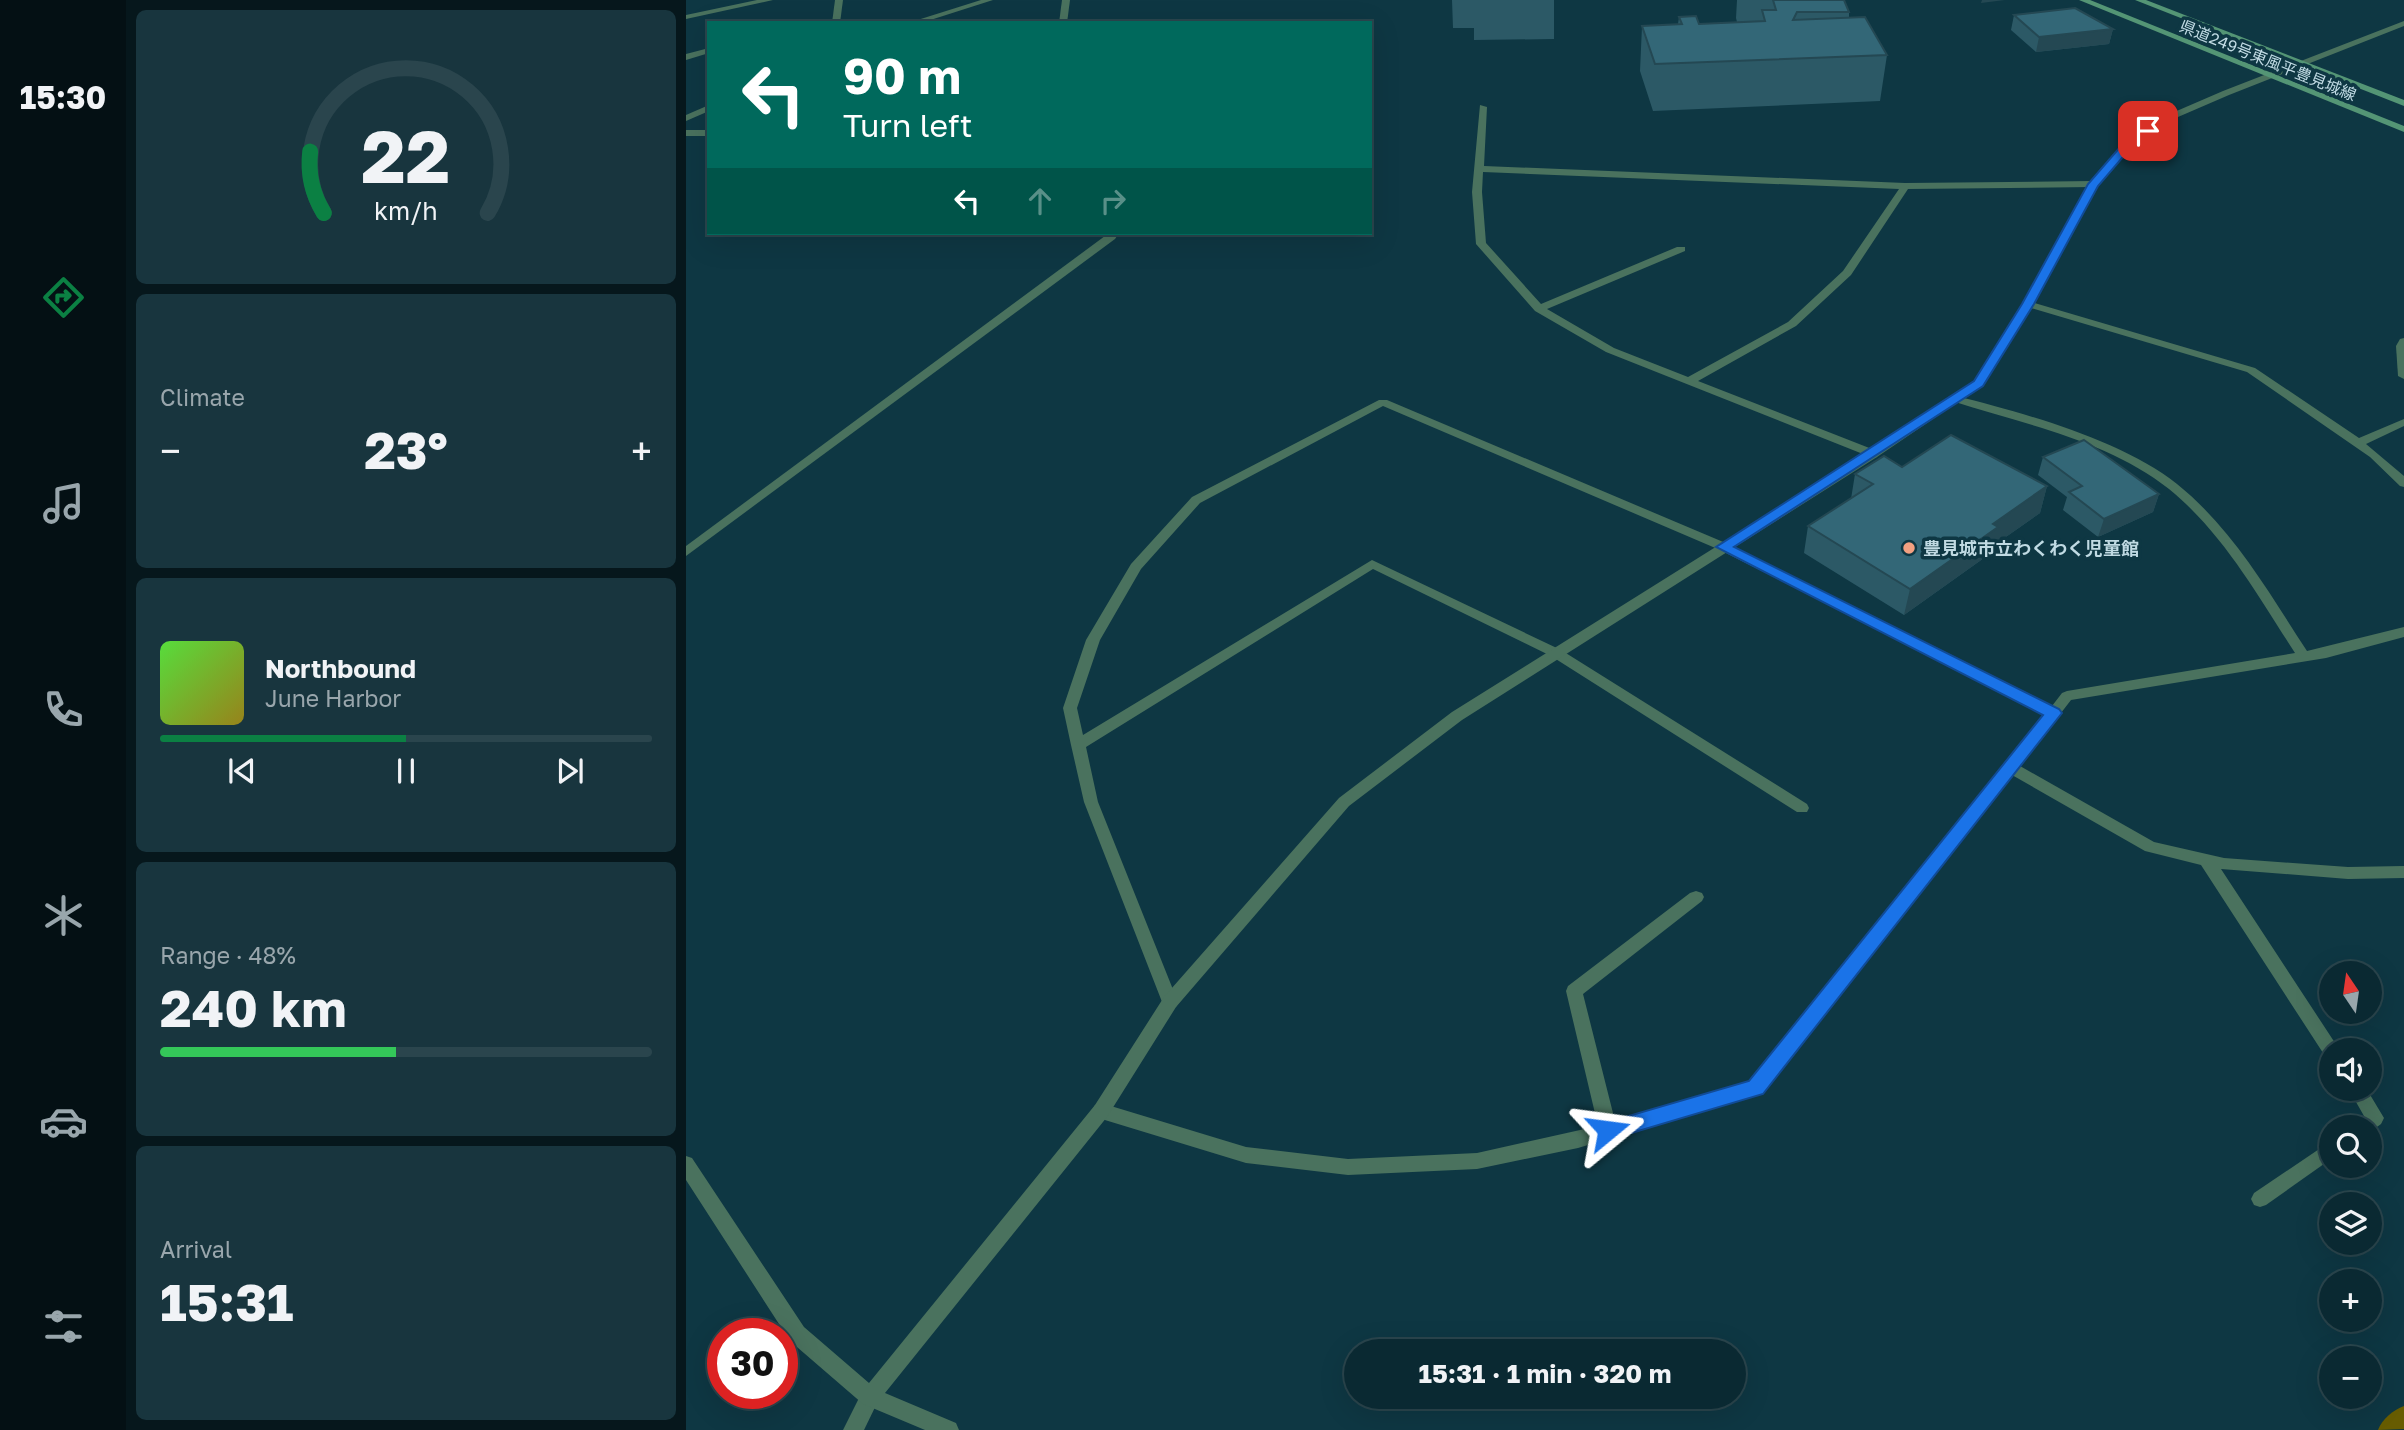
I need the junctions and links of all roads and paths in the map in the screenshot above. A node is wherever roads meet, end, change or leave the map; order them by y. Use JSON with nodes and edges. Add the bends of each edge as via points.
{"nodes":[{"id":1,"x":769,"y":0,"type":"edge"},
{"id":2,"x":839,"y":0,"type":"edge"},
{"id":3,"x":989,"y":0,"type":"edge"},
{"id":4,"x":1066,"y":0,"type":"edge"},
{"id":5,"x":2083,"y":0,"type":"edge"},
{"id":6,"x":2139,"y":0,"type":"edge"},
{"id":7,"x":686,"y":18,"type":"edge"},
{"id":8,"x":836,"y":21,"type":"edge"},
{"id":9,"x":919,"y":21,"type":"edge"},
{"id":10,"x":1063,"y":21,"type":"edge"},
{"id":11,"x":2404,"y":23,"type":"edge"},
{"id":12,"x":707,"y":51,"type":"edge"},
{"id":13,"x":686,"y":57,"type":"edge"},
{"id":14,"x":2301,"y":63,"type":"junction"},
{"id":15,"x":2270,"y":76,"type":"junction"},
{"id":16,"x":2404,"y":103,"type":"edge"},
{"id":17,"x":1483,"y":107,"type":"dead end"},
{"id":18,"x":707,"y":109,"type":"edge"},
{"id":19,"x":686,"y":118,"type":"edge"},
{"id":20,"x":2404,"y":129,"type":"edge"},
{"id":21,"x":686,"y":132,"type":"edge"},
{"id":22,"x":707,"y":133,"type":"edge"},
{"id":23,"x":1479,"y":169,"type":"junction"},
{"id":24,"x":2093,"y":184,"type":"junction"},
{"id":25,"x":1905,"y":186,"type":"junction"},
{"id":26,"x":1113,"y":235,"type":"edge"},
{"id":27,"x":1681,"y":249,"type":"dead end"},
{"id":28,"x":2028,"y":304,"type":"junction"},
{"id":29,"x":1539,"y":309,"type":"junction"},
{"id":30,"x":2404,"y":341,"type":"edge"},
{"id":31,"x":2404,"y":376,"type":"edge"},
{"id":32,"x":1689,"y":381,"type":"junction"},
{"id":33,"x":1956,"y":399,"type":"junction"},
{"id":34,"x":2404,"y":422,"type":"edge"},
{"id":35,"x":2358,"y":443,"type":"junction"},
{"id":36,"x":1873,"y":454,"type":"junction"},
{"id":37,"x":2404,"y":483,"type":"edge"},
{"id":38,"x":1724,"y":547,"type":"junction"},
{"id":39,"x":686,"y":552,"type":"edge"},
{"id":40,"x":2404,"y":632,"type":"edge"},
{"id":41,"x":1556,"y":653,"type":"junction"},
{"id":42,"x":2304,"y":657,"type":"junction"},
{"id":43,"x":2054,"y":713,"type":"junction"},
{"id":44,"x":1078,"y":745,"type":"junction"},
{"id":45,"x":2010,"y":767,"type":"junction"},
{"id":46,"x":1801,"y":808,"type":"dead end"},
{"id":47,"x":2207,"y":861,"type":"junction"},
{"id":48,"x":2404,"y":873,"type":"edge"},
{"id":49,"x":1696,"y":897,"type":"dead end"},
{"id":50,"x":1170,"y":1002,"type":"junction"},
{"id":51,"x":2323,"y":1038,"type":"edge"},
{"id":52,"x":1101,"y":1111,"type":"junction"},
{"id":53,"x":1608,"y":1130,"type":"junction"},
{"id":54,"x":2319,"y":1157,"type":"edge"},
{"id":55,"x":686,"y":1164,"type":"edge"},
{"id":56,"x":2260,"y":1199,"type":"dead end"},
{"id":57,"x":870,"y":1397,"type":"junction"},
{"id":58,"x":853,"y":1430,"type":"edge"},
{"id":59,"x":949,"y":1430,"type":"edge"}],
"edges":[{"from":1,"to":7,"type":"street"},
{"from":2,"to":8,"type":"street"},
{"from":3,"to":9,"type":"street"},
{"from":4,"to":10,"type":"street"},
{"from":5,"to":15,"type":"main road","name":"県道249号東風平豊見城線"},
{"from":6,"to":14,"type":"main road","name":"県道249号東風平豊見城線"},
{"from":11,"to":14,"type":"street"},
{"from":12,"to":13,"type":"street"},
{"from":14,"to":15,"type":"street"},
{"from":14,"to":16,"type":"main road","name":"県道249号東風平豊見城線"},
{"from":15,"to":20,"type":"main road","name":"県道249号東風平豊見城線"},
{"from":15,"to":24,"type":"street","via":[[2148,131],[2124,149]]},
{"from":17,"to":23,"type":"street"},
{"from":18,"to":19,"type":"street"},
{"from":21,"to":22,"type":"street"},
{"from":23,"to":25,"type":"street"},
{"from":23,"to":29,"type":"street","via":[[1476,192],[1481,244]]},
{"from":24,"to":25,"type":"street"},
{"from":24,"to":28,"type":"street"},
{"from":25,"to":32,"type":"street","via":[[1847,273],[1792,324]]},
{"from":26,"to":39,"type":"street"},
{"from":27,"to":29,"type":"street"},
{"from":28,"to":33,"type":"street","via":[[1979,383]]},
{"from":28,"to":35,"type":"street","via":[[2251,370]]},
{"from":29,"to":32,"type":"street","via":[[1610,350]]},
{"from":30,"to":31,"type":"street"},
{"from":32,"to":36,"type":"street"},
{"from":33,"to":36,"type":"street"},
{"from":33,"to":42,"type":"street","via":[[2089,442],[2149,469],[2197,508],[2232,547]]},
{"from":34,"to":35,"type":"street"},
{"from":35,"to":37,"type":"street"},
{"from":36,"to":38,"type":"street"},
{"from":38,"to":41,"type":"street"},
{"from":38,"to":43,"type":"street"},
{"from":38,"to":44,"type":"street","via":[[1383,402],[1196,500],[1136,567],[1093,640],[1070,708]]},
{"from":40,"to":42,"type":"street"},
{"from":41,"to":44,"type":"street","via":[[1372,564]]},
{"from":41,"to":46,"type":"street"},
{"from":41,"to":50,"type":"street","via":[[1457,716],[1344,802]]},
{"from":42,"to":43,"type":"street","via":[[2067,696]]},
{"from":43,"to":45,"type":"street"},
{"from":44,"to":50,"type":"street","via":[[1091,802]]},
{"from":45,"to":47,"type":"street","via":[[2150,847]]},
{"from":45,"to":53,"type":"street","via":[[1756,1088]]},
{"from":47,"to":48,"type":"street"},
{"from":47,"to":51,"type":"street"},
{"from":49,"to":53,"type":"street","via":[[1574,991]]},
{"from":50,"to":52,"type":"street"},
{"from":52,"to":53,"type":"street","via":[[1246,1155],[1348,1167],[1477,1161]]},
{"from":52,"to":57,"type":"street"},
{"from":54,"to":56,"type":"street"},
{"from":55,"to":57,"type":"street","via":[[797,1334]]},
{"from":57,"to":58,"type":"street"},
{"from":57,"to":59,"type":"street"}]}
